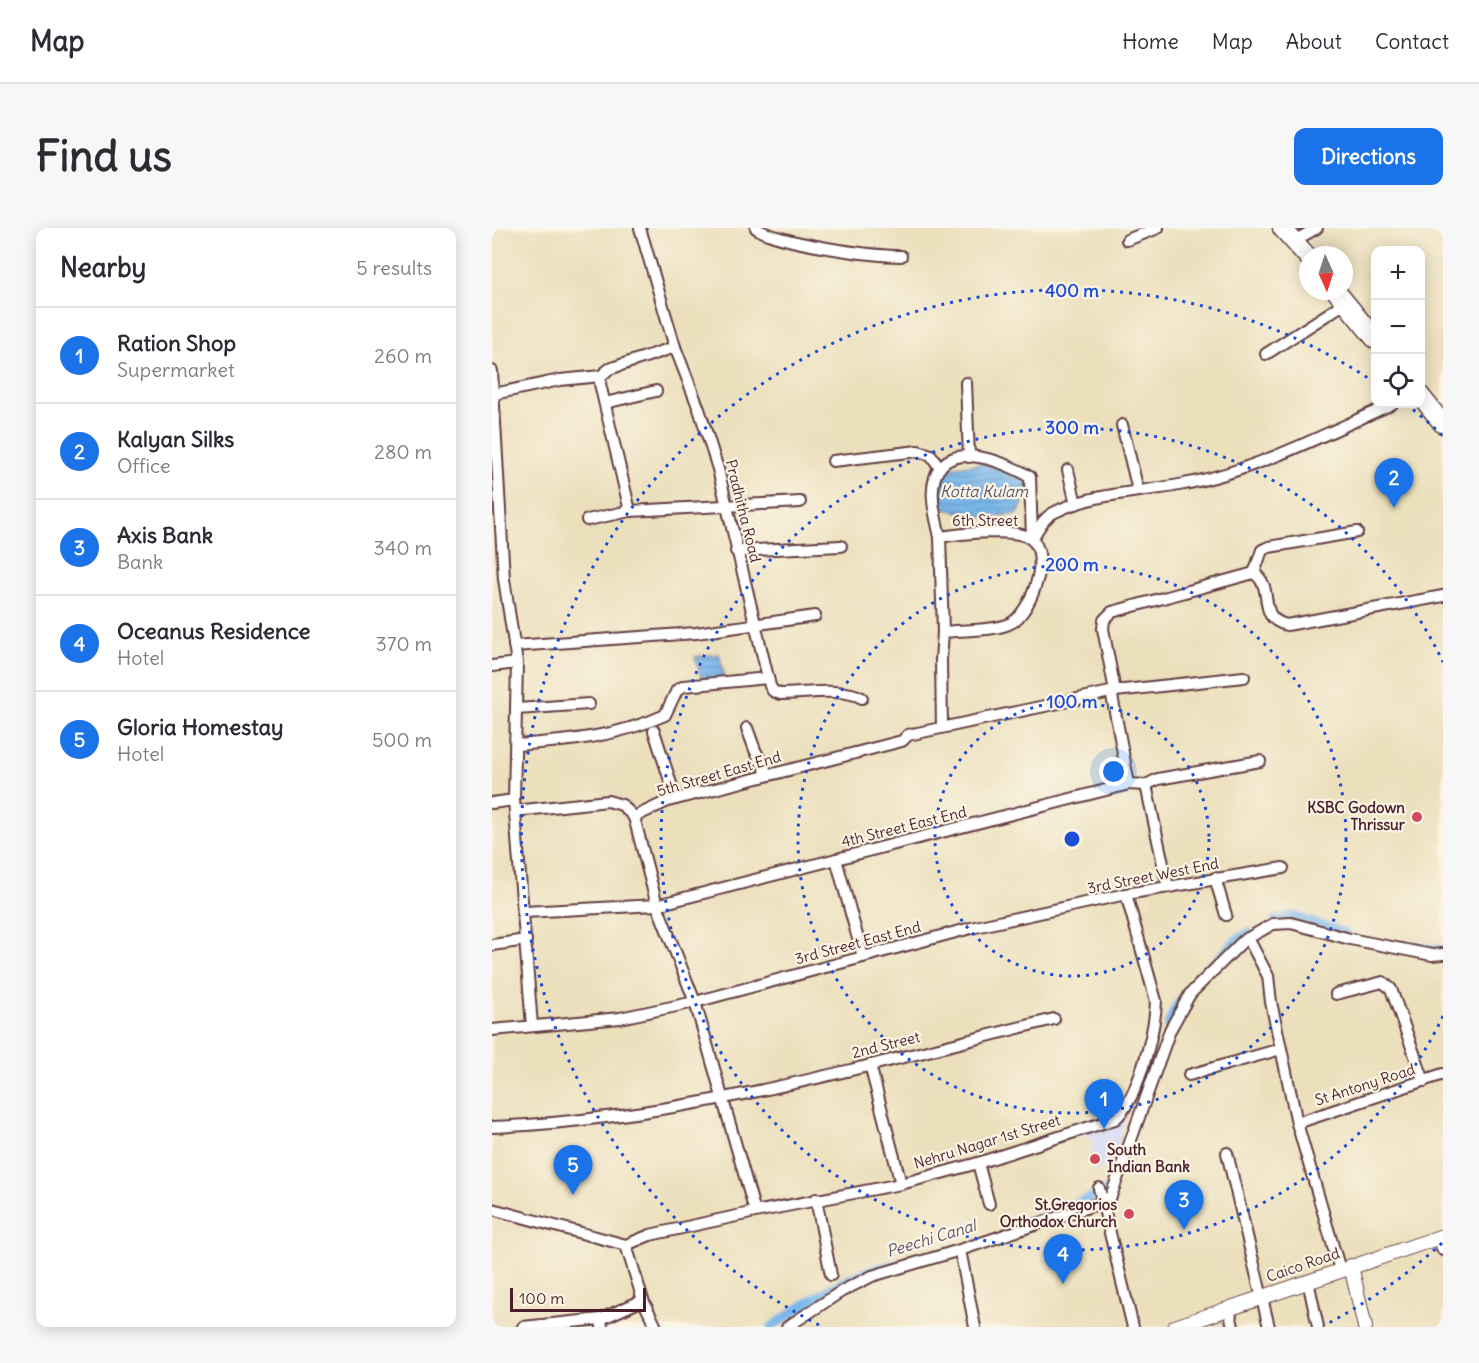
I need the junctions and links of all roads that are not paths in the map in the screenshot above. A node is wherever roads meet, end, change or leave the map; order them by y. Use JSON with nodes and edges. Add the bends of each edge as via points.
{"nodes":[{"id":1,"x":640,"y":228,"type":"edge"},
{"id":2,"x":756,"y":228,"type":"edge"},
{"id":3,"x":1158,"y":228,"type":"edge"},
{"id":4,"x":1317,"y":228,"type":"edge"},
{"id":5,"x":1288,"y":235,"type":"edge"},
{"id":6,"x":1127,"y":240,"type":"dead end"},
{"id":7,"x":1299,"y":247,"type":"edge"},
{"id":8,"x":901,"y":256,"type":"dead end"},
{"id":9,"x":1336,"y":300,"type":"edge"},
{"id":10,"x":1343,"y":300,"type":"edge"},
{"id":11,"x":1371,"y":334,"type":"edge"},
{"id":12,"x":675,"y":347,"type":"junction"},
{"id":13,"x":1266,"y":354,"type":"dead end"},
{"id":14,"x":492,"y":371,"type":"edge"},
{"id":15,"x":601,"y":376,"type":"junction"},
{"id":16,"x":492,"y":377,"type":"edge"},
{"id":17,"x":966,"y":382,"type":"dead end"},
{"id":18,"x":656,"y":391,"type":"dead end"},
{"id":19,"x":494,"y":394,"type":"junction"},
{"id":20,"x":1425,"y":401,"type":"edge"},
{"id":21,"x":605,"y":403,"type":"junction"},
{"id":22,"x":1383,"y":408,"type":"edge"},
{"id":23,"x":1443,"y":424,"type":"edge"},
{"id":24,"x":1122,"y":425,"type":"dead end"},
{"id":25,"x":969,"y":457,"type":"junction"},
{"id":26,"x":833,"y":461,"type":"dead end"},
{"id":27,"x":940,"y":468,"type":"junction"},
{"id":28,"x":1068,"y":470,"type":"dead end"},
{"id":29,"x":495,"y":472,"type":"edge"},
{"id":30,"x":1138,"y":490,"type":"junction"},
{"id":31,"x":800,"y":502,"type":"dead end"},
{"id":32,"x":1076,"y":504,"type":"junction"},
{"id":33,"x":726,"y":507,"type":"junction"},
{"id":34,"x":630,"y":511,"type":"junction"},
{"id":35,"x":587,"y":519,"type":"dead end"},
{"id":36,"x":1357,"y":532,"type":"dead end"},
{"id":37,"x":940,"y":537,"type":"junction"},
{"id":38,"x":1032,"y":539,"type":"junction"},
{"id":39,"x":841,"y":546,"type":"dead end"},
{"id":40,"x":736,"y":550,"type":"junction"},
{"id":41,"x":1254,"y":573,"type":"junction"},
{"id":42,"x":1443,"y":596,"type":"edge"},
{"id":43,"x":815,"y":616,"type":"dead end"},
{"id":44,"x":756,"y":622,"type":"junction"},
{"id":45,"x":944,"y":632,"type":"junction"},
{"id":46,"x":514,"y":646,"type":"junction"},
{"id":47,"x":517,"y":663,"type":"junction"},
{"id":48,"x":492,"y":666,"type":"edge"},
{"id":49,"x":1244,"y":677,"type":"dead end"},
{"id":50,"x":768,"y":678,"type":"junction"},
{"id":51,"x":1115,"y":691,"type":"junction"},
{"id":52,"x":862,"y":698,"type":"dead end"},
{"id":53,"x":589,"y":704,"type":"dead end"},
{"id":54,"x":518,"y":709,"type":"junction"},
{"id":55,"x":942,"y":727,"type":"junction"},
{"id":56,"x":747,"y":728,"type":"dead end"},
{"id":57,"x":654,"y":731,"type":"dead end"},
{"id":58,"x":516,"y":745,"type":"junction"},
{"id":59,"x":1260,"y":761,"type":"dead end"},
{"id":60,"x":768,"y":775,"type":"junction"},
{"id":61,"x":1129,"y":784,"type":"junction"},
{"id":62,"x":1146,"y":785,"type":"junction"},
{"id":63,"x":676,"y":799,"type":"junction"},
{"id":64,"x":492,"y":803,"type":"edge"},
{"id":65,"x":514,"y":806,"type":"junction"},
{"id":66,"x":634,"y":817,"type":"junction"},
{"id":67,"x":836,"y":859,"type":"junction"},
{"id":68,"x":1282,"y":868,"type":"dead end"},
{"id":69,"x":1215,"y":878,"type":"junction"},
{"id":70,"x":1168,"y":887,"type":"junction"},
{"id":71,"x":1126,"y":894,"type":"junction"},
{"id":72,"x":657,"y":905,"type":"junction"},
{"id":73,"x":524,"y":912,"type":"junction"},
{"id":74,"x":1226,"y":915,"type":"dead end"},
{"id":75,"x":1029,"y":917,"type":"joint"},
{"id":76,"x":1248,"y":938,"type":"junction"},
{"id":77,"x":526,"y":940,"type":"junction"},
{"id":78,"x":492,"y":945,"type":"edge"},
{"id":79,"x":1443,"y":954,"type":"edge"},
{"id":80,"x":863,"y":957,"type":"junction"},
{"id":81,"x":1336,"y":994,"type":"dead end"},
{"id":82,"x":695,"y":1002,"type":"junction"},
{"id":83,"x":1054,"y":1019,"type":"dead end"},
{"id":84,"x":532,"y":1026,"type":"junction"},
{"id":85,"x":492,"y":1030,"type":"edge"},
{"id":86,"x":1281,"y":1049,"type":"junction"},
{"id":87,"x":870,"y":1065,"type":"junction"},
{"id":88,"x":1443,"y":1074,"type":"edge"},
{"id":89,"x":1189,"y":1075,"type":"dead end"},
{"id":90,"x":1424,"y":1081,"type":"junction"},
{"id":91,"x":725,"y":1099,"type":"junction"},
{"id":92,"x":1297,"y":1123,"type":"junction"},
{"id":93,"x":492,"y":1127,"type":"edge"},
{"id":94,"x":1227,"y":1153,"type":"dead end"},
{"id":95,"x":978,"y":1163,"type":"junction"},
{"id":96,"x":901,"y":1184,"type":"junction"},
{"id":97,"x":1102,"y":1196,"type":"junction"},
{"id":98,"x":816,"y":1199,"type":"junction"},
{"id":99,"x":989,"y":1204,"type":"dead end"},
{"id":100,"x":492,"y":1209,"type":"edge"},
{"id":101,"x":755,"y":1212,"type":"junction"},
{"id":102,"x":1441,"y":1241,"type":"edge"},
{"id":103,"x":626,"y":1245,"type":"junction"},
{"id":104,"x":960,"y":1250,"type":"junction"},
{"id":105,"x":1346,"y":1268,"type":"junction"},
{"id":106,"x":831,"y":1275,"type":"dead end"},
{"id":107,"x":1308,"y":1281,"type":"junction"},
{"id":108,"x":1262,"y":1297,"type":"junction"},
{"id":109,"x":643,"y":1300,"type":"junction"},
{"id":110,"x":1229,"y":1308,"type":"junction"},
{"id":111,"x":602,"y":1323,"type":"edge"},
{"id":112,"x":524,"y":1327,"type":"edge"},
{"id":113,"x":656,"y":1327,"type":"edge"},
{"id":114,"x":787,"y":1327,"type":"edge"},
{"id":115,"x":975,"y":1327,"type":"edge"},
{"id":116,"x":1133,"y":1327,"type":"edge"},
{"id":117,"x":1175,"y":1327,"type":"edge"},
{"id":118,"x":1233,"y":1327,"type":"edge"},
{"id":119,"x":1269,"y":1327,"type":"edge"},
{"id":120,"x":1318,"y":1327,"type":"edge"},
{"id":121,"x":1365,"y":1327,"type":"edge"}],
"edges":[{"from":1,"to":12,"type":"street","name":"Pradhitha Road"},
{"from":2,"to":8,"type":"street","via":[[764,234],[820,245]]},
{"from":3,"to":6,"type":"street"},
{"from":4,"to":5,"type":"street"},
{"from":5,"to":7,"type":"main road"},
{"from":9,"to":13,"type":"street"},
{"from":10,"to":11,"type":"main road"},
{"from":12,"to":15,"type":"street","via":[[609,369]]},
{"from":12,"to":33,"type":"street","name":"Pradhitha Road","via":[[699,409]]},
{"from":14,"to":16,"type":"street"},
{"from":15,"to":19,"type":"street"},
{"from":15,"to":21,"type":"street"},
{"from":16,"to":19,"type":"street"},
{"from":17,"to":25,"type":"street"},
{"from":18,"to":21,"type":"street"},
{"from":19,"to":29,"type":"street"},
{"from":20,"to":23,"type":"main road"},
{"from":21,"to":34,"type":"street"},
{"from":22,"to":30,"type":"street","via":[[1231,471],[1184,484]]},
{"from":24,"to":30,"type":"street"},
{"from":25,"to":27,"type":"street","via":[[949,461]]},
{"from":25,"to":38,"type":"street","via":[[990,457],[1030,477]]},
{"from":26,"to":27,"type":"street","via":[[918,452],[931,455]]},
{"from":27,"to":37,"type":"street","via":[[933,504]]},
{"from":28,"to":32,"type":"street"},
{"from":29,"to":46,"type":"street"},
{"from":30,"to":32,"type":"street"},
{"from":31,"to":33,"type":"street"},
{"from":32,"to":38,"type":"street","via":[[1053,513]]},
{"from":33,"to":34,"type":"street"},
{"from":33,"to":40,"type":"street","name":"Pradhitha Road"},
{"from":34,"to":35,"type":"street"},
{"from":36,"to":41,"type":"street","via":[[1269,547],[1262,550]]},
{"from":37,"to":38,"type":"street","name":"6th Street","via":[[964,533],[1023,535]]},
{"from":37,"to":45,"type":"street","name":"6th Street"},
{"from":38,"to":45,"type":"street","name":"6th Street","via":[[1040,552],[1040,574],[1020,616],[999,627]]},
{"from":39,"to":40,"type":"street"},
{"from":40,"to":44,"type":"street","name":"Pradhitha Road"},
{"from":41,"to":42,"type":"street","via":[[1264,584],[1269,615],[1287,625]]},
{"from":41,"to":51,"type":"street","via":[[1112,612],[1104,620],[1103,629]]},
{"from":43,"to":44,"type":"street"},
{"from":44,"to":46,"type":"street","via":[[696,633]]},
{"from":44,"to":50,"type":"street","name":"Pradhitha Road"},
{"from":45,"to":55,"type":"street","name":"6th Street","via":[[940,660]]},
{"from":46,"to":47,"type":"street"},
{"from":47,"to":48,"type":"street"},
{"from":47,"to":54,"type":"street"},
{"from":49,"to":51,"type":"street","name":"5th Street East End"},
{"from":50,"to":52,"type":"street","via":[[773,691],[780,694],[844,693]]},
{"from":50,"to":58,"type":"street","via":[[684,686],[677,690],[665,715],[608,735]]},
{"from":51,"to":55,"type":"street","name":"5th Street East End"},
{"from":51,"to":61,"type":"street","via":[[1112,696]]},
{"from":53,"to":54,"type":"street"},
{"from":54,"to":58,"type":"street"},
{"from":55,"to":60,"type":"street","name":"5th Street East End"},
{"from":56,"to":60,"type":"street"},
{"from":57,"to":63,"type":"street"},
{"from":58,"to":65,"type":"street"},
{"from":59,"to":62,"type":"street","name":"4th Street East End","via":[[1158,779]]},
{"from":60,"to":63,"type":"street","name":"5th Street East End"},
{"from":61,"to":62,"type":"street","name":"4th Street East End"},
{"from":61,"to":67,"type":"street","name":"4th Street East End"},
{"from":62,"to":70,"type":"street"},
{"from":63,"to":66,"type":"street","name":"5th Street East End"},
{"from":64,"to":65,"type":"street"},
{"from":65,"to":66,"type":"street","via":[[608,801],[622,805]]},
{"from":65,"to":73,"type":"street"},
{"from":66,"to":72,"type":"street"},
{"from":67,"to":72,"type":"street","name":"4th Street East End"},
{"from":67,"to":80,"type":"street"},
{"from":68,"to":69,"type":"street","name":"3rd Street West End"},
{"from":69,"to":70,"type":"street","name":"3rd Street West End"},
{"from":69,"to":74,"type":"street"},
{"from":70,"to":71,"type":"street","name":"3rd Street West End"},
{"from":71,"to":75,"type":"street","name":"3rd Street West End"},
{"from":71,"to":95,"type":"street","name":"Nehru Nagar 1st Street","via":[[1156,1001],[1152,1034],[1125,1111],[1115,1119]]},
{"from":72,"to":73,"type":"street","name":"4th Street East End"},
{"from":72,"to":82,"type":"street"},
{"from":73,"to":77,"type":"street"},
{"from":75,"to":80,"type":"street","name":"3rd Street East End"},
{"from":76,"to":79,"type":"street","via":[[1273,924],[1291,923],[1350,939]]},
{"from":76,"to":86,"type":"street","via":[[1268,976]]},
{"from":76,"to":97,"type":"street","via":[[1190,994],[1170,1030],[1116,1188],[1111,1196]]},
{"from":77,"to":78,"type":"street"},
{"from":77,"to":84,"type":"street"},
{"from":80,"to":82,"type":"street","name":"3rd Street East End"},
{"from":81,"to":90,"type":"street","via":[[1376,982],[1391,988]]},
{"from":82,"to":84,"type":"street","name":"3rd Street East End","via":[[620,1018]]},
{"from":82,"to":91,"type":"street"},
{"from":83,"to":87,"type":"street","name":"2nd Street"},
{"from":84,"to":85,"type":"street","name":"3rd Street East End"},
{"from":86,"to":89,"type":"street"},
{"from":86,"to":92,"type":"street"},
{"from":87,"to":91,"type":"street","name":"2nd Street"},
{"from":87,"to":96,"type":"street","name":"Nehru Nagar 1st Street"},
{"from":88,"to":90,"type":"street","name":"St Antony Road"},
{"from":90,"to":92,"type":"street","name":"St Antony Road"},
{"from":91,"to":93,"type":"street","name":"2nd Street","via":[[605,1119]]},
{"from":91,"to":101,"type":"street"},
{"from":92,"to":105,"type":"street"},
{"from":94,"to":108,"type":"street"},
{"from":95,"to":96,"type":"street","name":"Nehru Nagar 1st Street"},
{"from":95,"to":99,"type":"street"},
{"from":96,"to":98,"type":"street","name":"Nehru Nagar 1st Street"},
{"from":97,"to":104,"type":"street"},
{"from":97,"to":116,"type":"street"},
{"from":98,"to":101,"type":"street","name":"Nehru Nagar 1st Street"},
{"from":98,"to":106,"type":"street"},
{"from":100,"to":103,"type":"street"},
{"from":101,"to":103,"type":"street","name":"Nehru Nagar 1st Street","via":[[650,1235]]},
{"from":102,"to":105,"type":"street","name":"Caico Road"},
{"from":103,"to":109,"type":"street"},
{"from":104,"to":114,"type":"street","via":[[865,1278]]},
{"from":104,"to":115,"type":"street"},
{"from":105,"to":107,"type":"street","name":"Caico Road"},
{"from":105,"to":121,"type":"street"},
{"from":107,"to":108,"type":"street","name":"Caico Road"},
{"from":107,"to":120,"type":"street"},
{"from":108,"to":110,"type":"street","name":"Caico Road"},
{"from":108,"to":119,"type":"street"},
{"from":109,"to":111,"type":"street"},
{"from":109,"to":113,"type":"street"},
{"from":110,"to":117,"type":"street","name":"Caico Road"},
{"from":110,"to":118,"type":"street"},
{"from":111,"to":112,"type":"street"}]}
